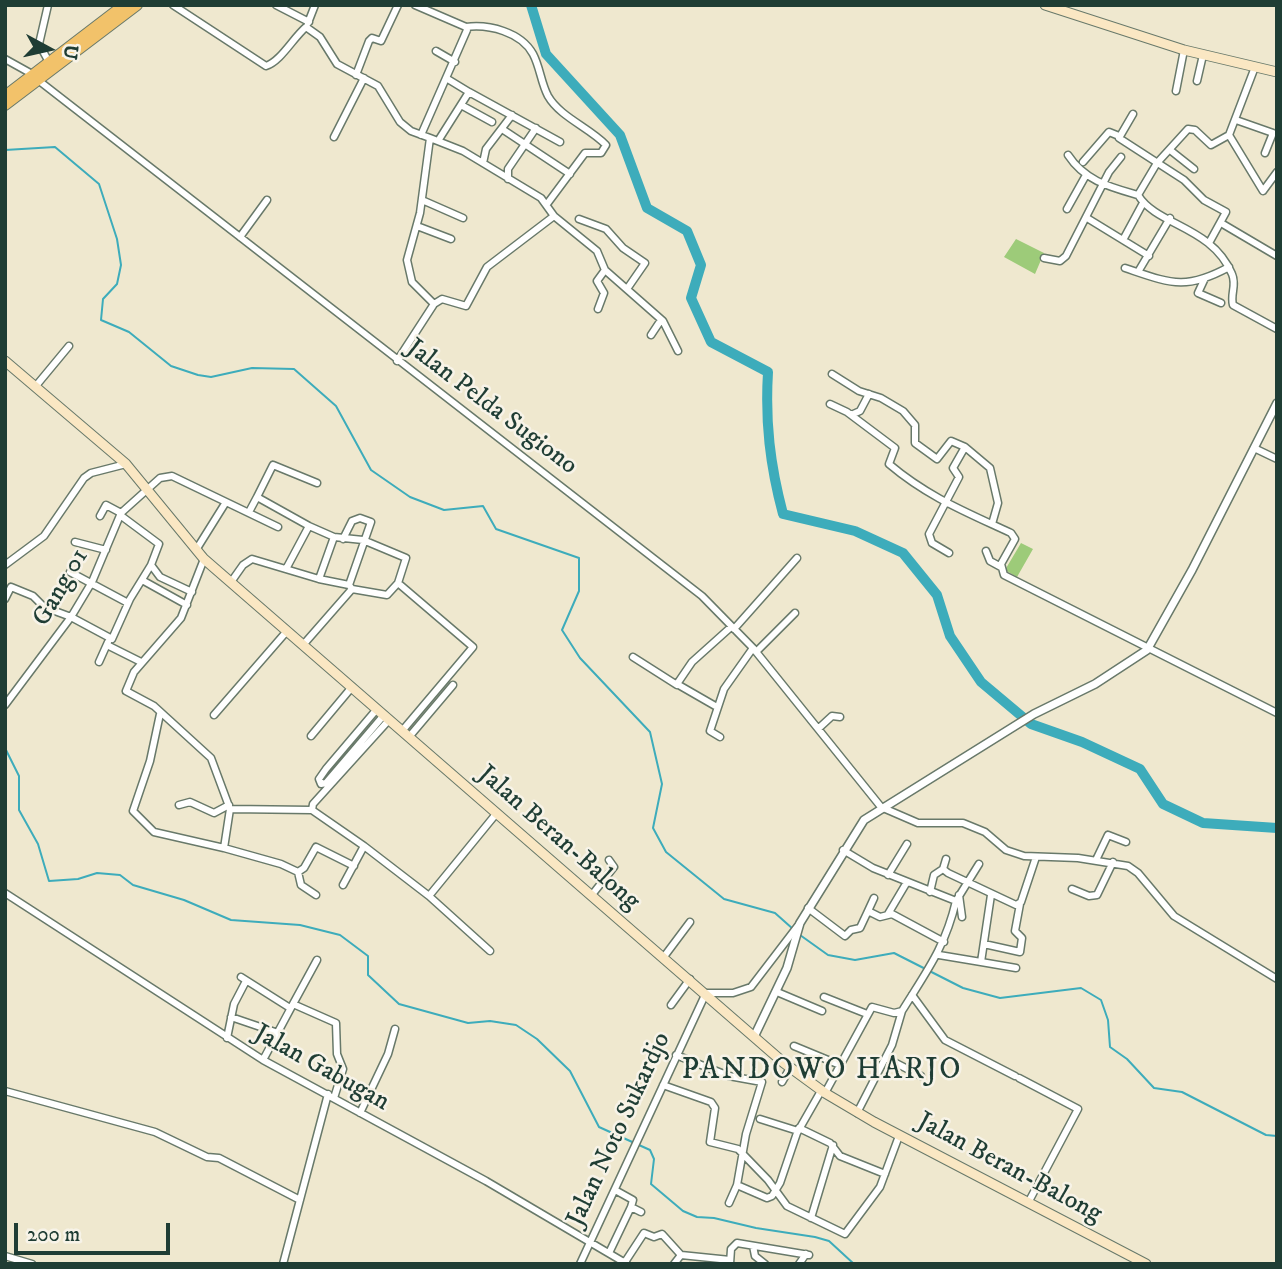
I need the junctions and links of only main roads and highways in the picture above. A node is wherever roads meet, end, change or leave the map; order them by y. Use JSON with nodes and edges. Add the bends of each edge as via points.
{"nodes":[{"id":1,"x":124,"y":5,"type":"edge"},
{"id":2,"x":138,"y":5,"type":"edge"},
{"id":3,"x":1045,"y":5,"type":"edge"},
{"id":4,"x":1277,"y":72,"type":"edge"},
{"id":5,"x":35,"y":77,"type":"junction"},
{"id":6,"x":5,"y":96,"type":"edge"},
{"id":7,"x":5,"y":105,"type":"edge"},
{"id":8,"x":5,"y":361,"type":"edge"},
{"id":9,"x":1146,"y":1264,"type":"edge"}],
"edges":[{"from":1,"to":5,"type":"highway"},
{"from":2,"to":5,"type":"highway"},
{"from":3,"to":4,"type":"main road","via":[[1184,50]]},
{"from":5,"to":6,"type":"highway"},
{"from":5,"to":7,"type":"highway"},
{"from":8,"to":9,"type":"main road","name":"Jalan Beran-Balong","via":[[126,464],[204,559],[790,1068],[899,1136]]}]}
